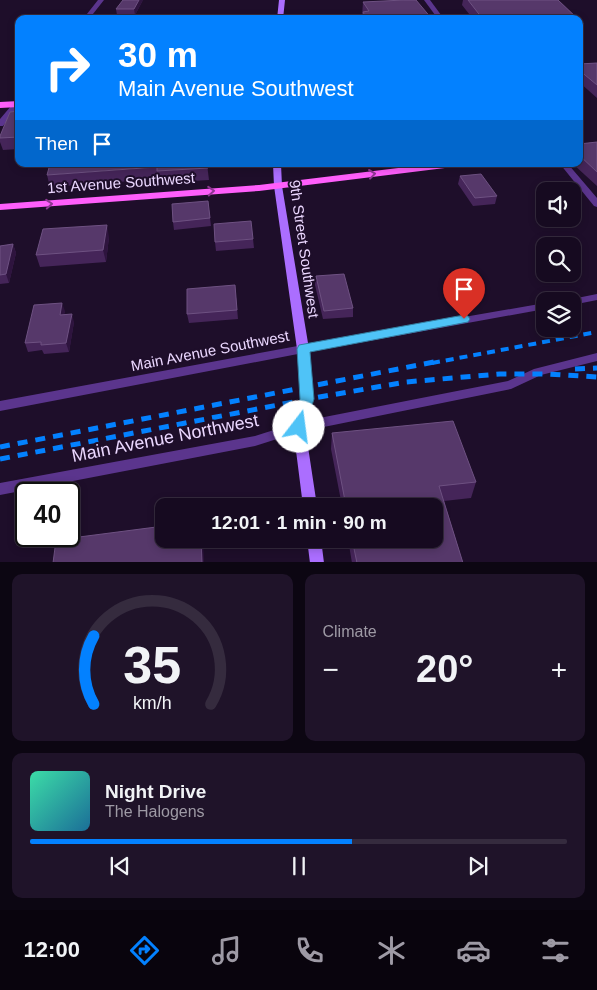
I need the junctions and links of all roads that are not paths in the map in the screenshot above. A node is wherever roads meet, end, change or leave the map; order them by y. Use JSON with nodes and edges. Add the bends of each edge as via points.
{"nodes":[{"id":1,"x":101,"y":0,"type":"edge"},
{"id":2,"x":282,"y":0,"type":"edge"},
{"id":3,"x":427,"y":0,"type":"edge"},
{"id":4,"x":89,"y":15,"type":"edge"},
{"id":5,"x":280,"y":15,"type":"edge"},
{"id":6,"x":438,"y":15,"type":"edge"},
{"id":7,"x":15,"y":102,"type":"edge"},
{"id":8,"x":0,"y":105,"type":"edge"},
{"id":9,"x":15,"y":105,"type":"edge"},
{"id":10,"x":0,"y":124,"type":"edge"},
{"id":11,"x":277,"y":167,"type":"edge"},
{"id":12,"x":429,"y":167,"type":"edge"},
{"id":13,"x":566,"y":167,"type":"edge"},
{"id":14,"x":278,"y":186,"type":"junction"},
{"id":15,"x":597,"y":204,"type":"edge"},
{"id":16,"x":0,"y":207,"type":"edge"},
{"id":17,"x":597,"y":297,"type":"edge"},
{"id":18,"x":581,"y":300,"type":"edge"},
{"id":19,"x":536,"y":308,"type":"edge"},
{"id":20,"x":303,"y":349,"type":"junction"},
{"id":21,"x":597,"y":357,"type":"edge"},
{"id":22,"x":0,"y":406,"type":"edge"},
{"id":23,"x":299,"y":427,"type":"junction"},
{"id":24,"x":0,"y":489,"type":"edge"},
{"id":25,"x":309,"y":498,"type":"edge"},
{"id":26,"x":315,"y":548,"type":"edge"},
{"id":27,"x":317,"y":562,"type":"edge"}],
"edges":[{"from":1,"to":4,"type":"street"},
{"from":2,"to":5,"type":"street"},
{"from":3,"to":6,"type":"street"},
{"from":7,"to":8,"type":"main road"},
{"from":9,"to":10,"type":"street"},
{"from":11,"to":14,"type":"street","name":"9th Street Southwest"},
{"from":14,"to":12,"type":"main road","name":"1st Avenue Southwest","one_way":true},
{"from":13,"to":15,"type":"street"},
{"from":16,"to":14,"type":"main road","name":"1st Avenue Southwest","one_way":true},
{"from":14,"to":20,"type":"street","name":"9th Street Southwest"},
{"from":17,"to":18,"type":"street"},
{"from":19,"to":20,"type":"street","name":"Main Avenue Southwest"},
{"from":20,"to":22,"type":"street","name":"Main Avenue Southwest"},
{"from":20,"to":23,"type":"street","name":"9th Street Southwest","via":[[307,399]]},
{"from":21,"to":23,"type":"street","name":"Main Avenue Northwest","via":[[538,372],[511,385]]},
{"from":23,"to":24,"type":"street","name":"Main Avenue Northwest","via":[[255,441]]},
{"from":23,"to":25,"type":"street"},
{"from":26,"to":27,"type":"street"}]}
